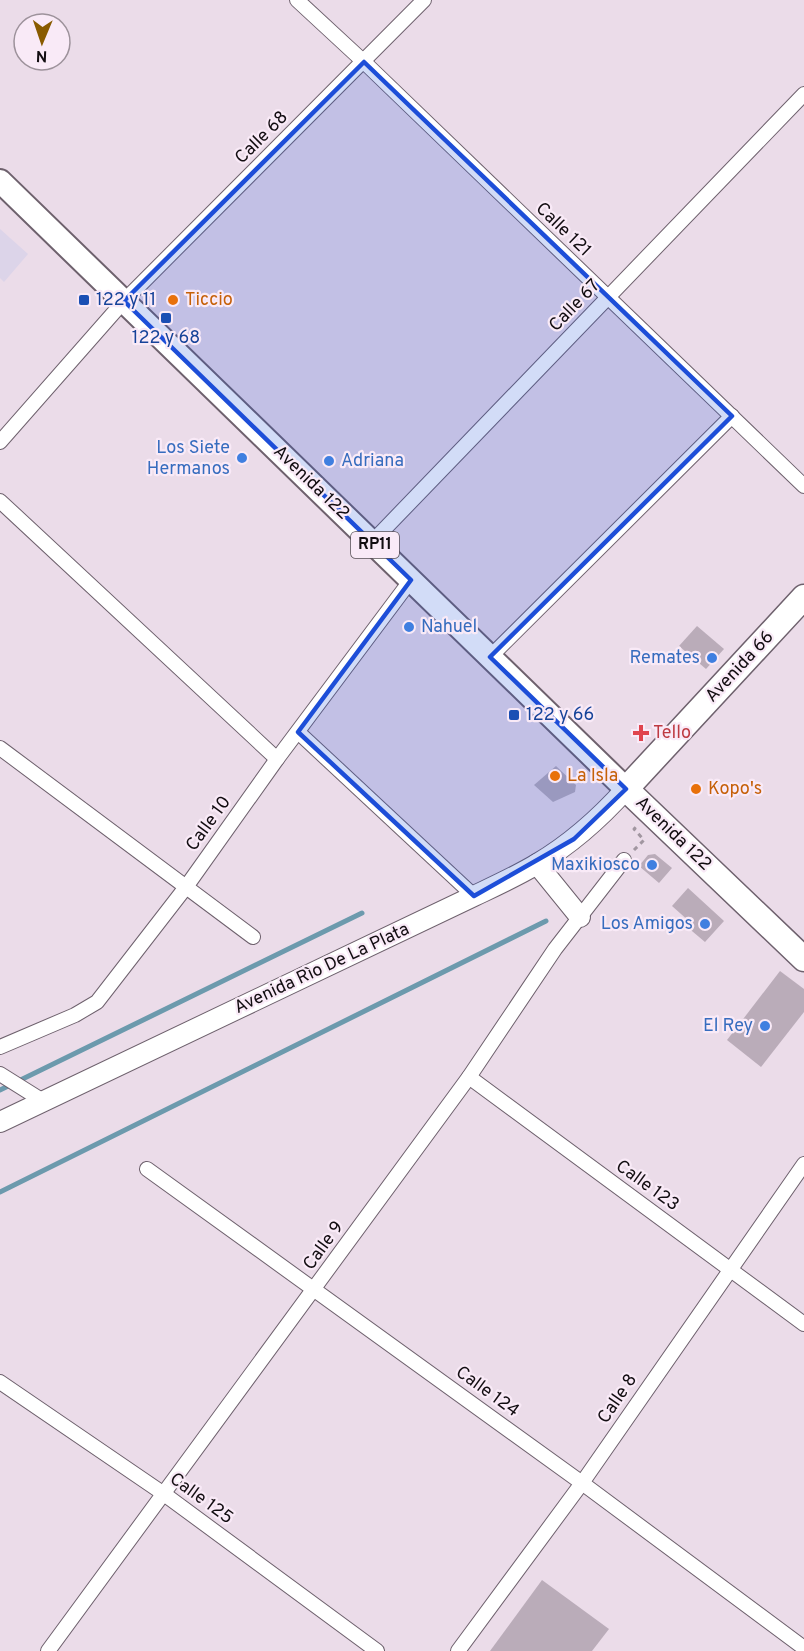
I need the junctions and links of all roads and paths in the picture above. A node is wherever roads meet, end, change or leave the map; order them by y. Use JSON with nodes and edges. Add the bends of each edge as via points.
{"nodes":[{"id":1,"x":297,"y":0,"type":"edge"},
{"id":2,"x":424,"y":0,"type":"edge"},
{"id":3,"x":364,"y":62,"type":"junction"},
{"id":4,"x":804,"y":94,"type":"edge"},
{"id":5,"x":0,"y":181,"type":"edge"},
{"id":6,"x":608,"y":298,"type":"junction"},
{"id":7,"x":124,"y":301,"type":"junction"},
{"id":8,"x":732,"y":416,"type":"junction"},
{"id":9,"x":0,"y":442,"type":"edge"},
{"id":10,"x":804,"y":486,"type":"edge"},
{"id":11,"x":0,"y":501,"type":"edge"},
{"id":12,"x":372,"y":542,"type":"junction"},
{"id":13,"x":411,"y":580,"type":"junction"},
{"id":14,"x":804,"y":597,"type":"edge"},
{"id":15,"x":490,"y":657,"type":"junction"},
{"id":16,"x":298,"y":732,"type":"junction"},
{"id":17,"x":0,"y":748,"type":"edge"},
{"id":18,"x":277,"y":759,"type":"junction"},
{"id":19,"x":626,"y":789,"type":"junction"},
{"id":20,"x":648,"y":810,"type":"junction"},
{"id":21,"x":624,"y":860,"type":"joint"},
{"id":22,"x":537,"y":864,"type":"junction"},
{"id":23,"x":186,"y":887,"type":"junction"},
{"id":24,"x":474,"y":896,"type":"junction"},
{"id":25,"x":580,"y":917,"type":"junction"},
{"id":26,"x":253,"y":937,"type":"dead end"},
{"id":27,"x":804,"y":959,"type":"edge"},
{"id":28,"x":0,"y":1047,"type":"edge"},
{"id":29,"x":0,"y":1074,"type":"edge"},
{"id":30,"x":469,"y":1077,"type":"junction"},
{"id":31,"x":43,"y":1101,"type":"junction"},
{"id":32,"x":0,"y":1122,"type":"edge"},
{"id":33,"x":804,"y":1164,"type":"edge"},
{"id":34,"x":147,"y":1169,"type":"dead end"},
{"id":35,"x":730,"y":1268,"type":"junction"},
{"id":36,"x":315,"y":1290,"type":"junction"},
{"id":37,"x":804,"y":1324,"type":"edge"},
{"id":38,"x":0,"y":1382,"type":"edge"},
{"id":39,"x":582,"y":1483,"type":"junction"},
{"id":40,"x":164,"y":1494,"type":"junction"},
{"id":41,"x":804,"y":1648,"type":"edge"},
{"id":42,"x":48,"y":1651,"type":"edge"},
{"id":43,"x":376,"y":1651,"type":"edge"},
{"id":44,"x":458,"y":1651,"type":"edge"}],
"edges":[{"from":1,"to":3,"type":"street","name":"Calle 121"},
{"from":2,"to":3,"type":"street","name":"Calle 68"},
{"from":3,"to":6,"type":"street","name":"Calle 121"},
{"from":3,"to":7,"type":"street","name":"Calle 68"},
{"from":4,"to":6,"type":"street","name":"Calle 67"},
{"from":5,"to":7,"type":"main road","name":"Avenida 122","number":"RP11"},
{"from":6,"to":8,"type":"street","name":"Calle 121"},
{"from":6,"to":12,"type":"street","name":"Calle 67"},
{"from":7,"to":9,"type":"street","name":"Calle 68"},
{"from":7,"to":12,"type":"main road","name":"Avenida 122","number":"RP11"},
{"from":8,"to":10,"type":"street","name":"Calle 121"},
{"from":8,"to":15,"type":"street"},
{"from":11,"to":18,"type":"street"},
{"from":12,"to":13,"type":"main road","name":"Avenida 122","number":"RP11"},
{"from":13,"to":15,"type":"main road","name":"Avenida 122","number":"RP11"},
{"from":13,"to":16,"type":"street","name":"Calle 10"},
{"from":14,"to":19,"type":"highway","name":"Avenida 66"},
{"from":15,"to":19,"type":"main road","name":"Avenida 122","number":"RP11"},
{"from":16,"to":18,"type":"street","name":"Calle 10"},
{"from":16,"to":24,"type":"street"},
{"from":17,"to":23,"type":"street"},
{"from":18,"to":23,"type":"street","name":"Calle 10"},
{"from":19,"to":20,"type":"highway","name":"Avenida 122","number":"RP11"},
{"from":19,"to":22,"type":"main road","name":"Avenida Rìo De La Plata","via":[[574,839]]},
{"from":20,"to":21,"type":"path","via":[[634,829],[644,840]]},
{"from":20,"to":27,"type":"highway","name":"Avenida 122","number":"RP11"},
{"from":21,"to":25,"type":"street","name":"Calle 9"},
{"from":22,"to":24,"type":"main road","name":"Avenida Rìo De La Plata"},
{"from":22,"to":25,"type":"main road"},
{"from":23,"to":26,"type":"street"},
{"from":23,"to":28,"type":"street","name":"Calle 10","via":[[97,1002]]},
{"from":24,"to":31,"type":"main road","name":"Avenida Rìo De La Plata"},
{"from":25,"to":30,"type":"street","name":"Calle 9"},
{"from":29,"to":31,"type":"street"},
{"from":30,"to":35,"type":"street","name":"Calle 123"},
{"from":30,"to":36,"type":"street","name":"Calle 9"},
{"from":31,"to":32,"type":"main road","name":"Avenida Rìo De La Plata"},
{"from":33,"to":35,"type":"street","name":"Calle 8"},
{"from":34,"to":36,"type":"street","name":"Calle 124"},
{"from":35,"to":37,"type":"street","name":"Calle 123"},
{"from":35,"to":39,"type":"street","name":"Calle 8"},
{"from":36,"to":39,"type":"street","name":"Calle 124"},
{"from":36,"to":40,"type":"street","name":"Calle 9"},
{"from":38,"to":40,"type":"street","name":"Calle 125"},
{"from":39,"to":41,"type":"street","name":"Calle 124"},
{"from":39,"to":44,"type":"street","name":"Calle 8"},
{"from":40,"to":42,"type":"street","name":"Calle 9"},
{"from":40,"to":43,"type":"street","name":"Calle 125"}]}
